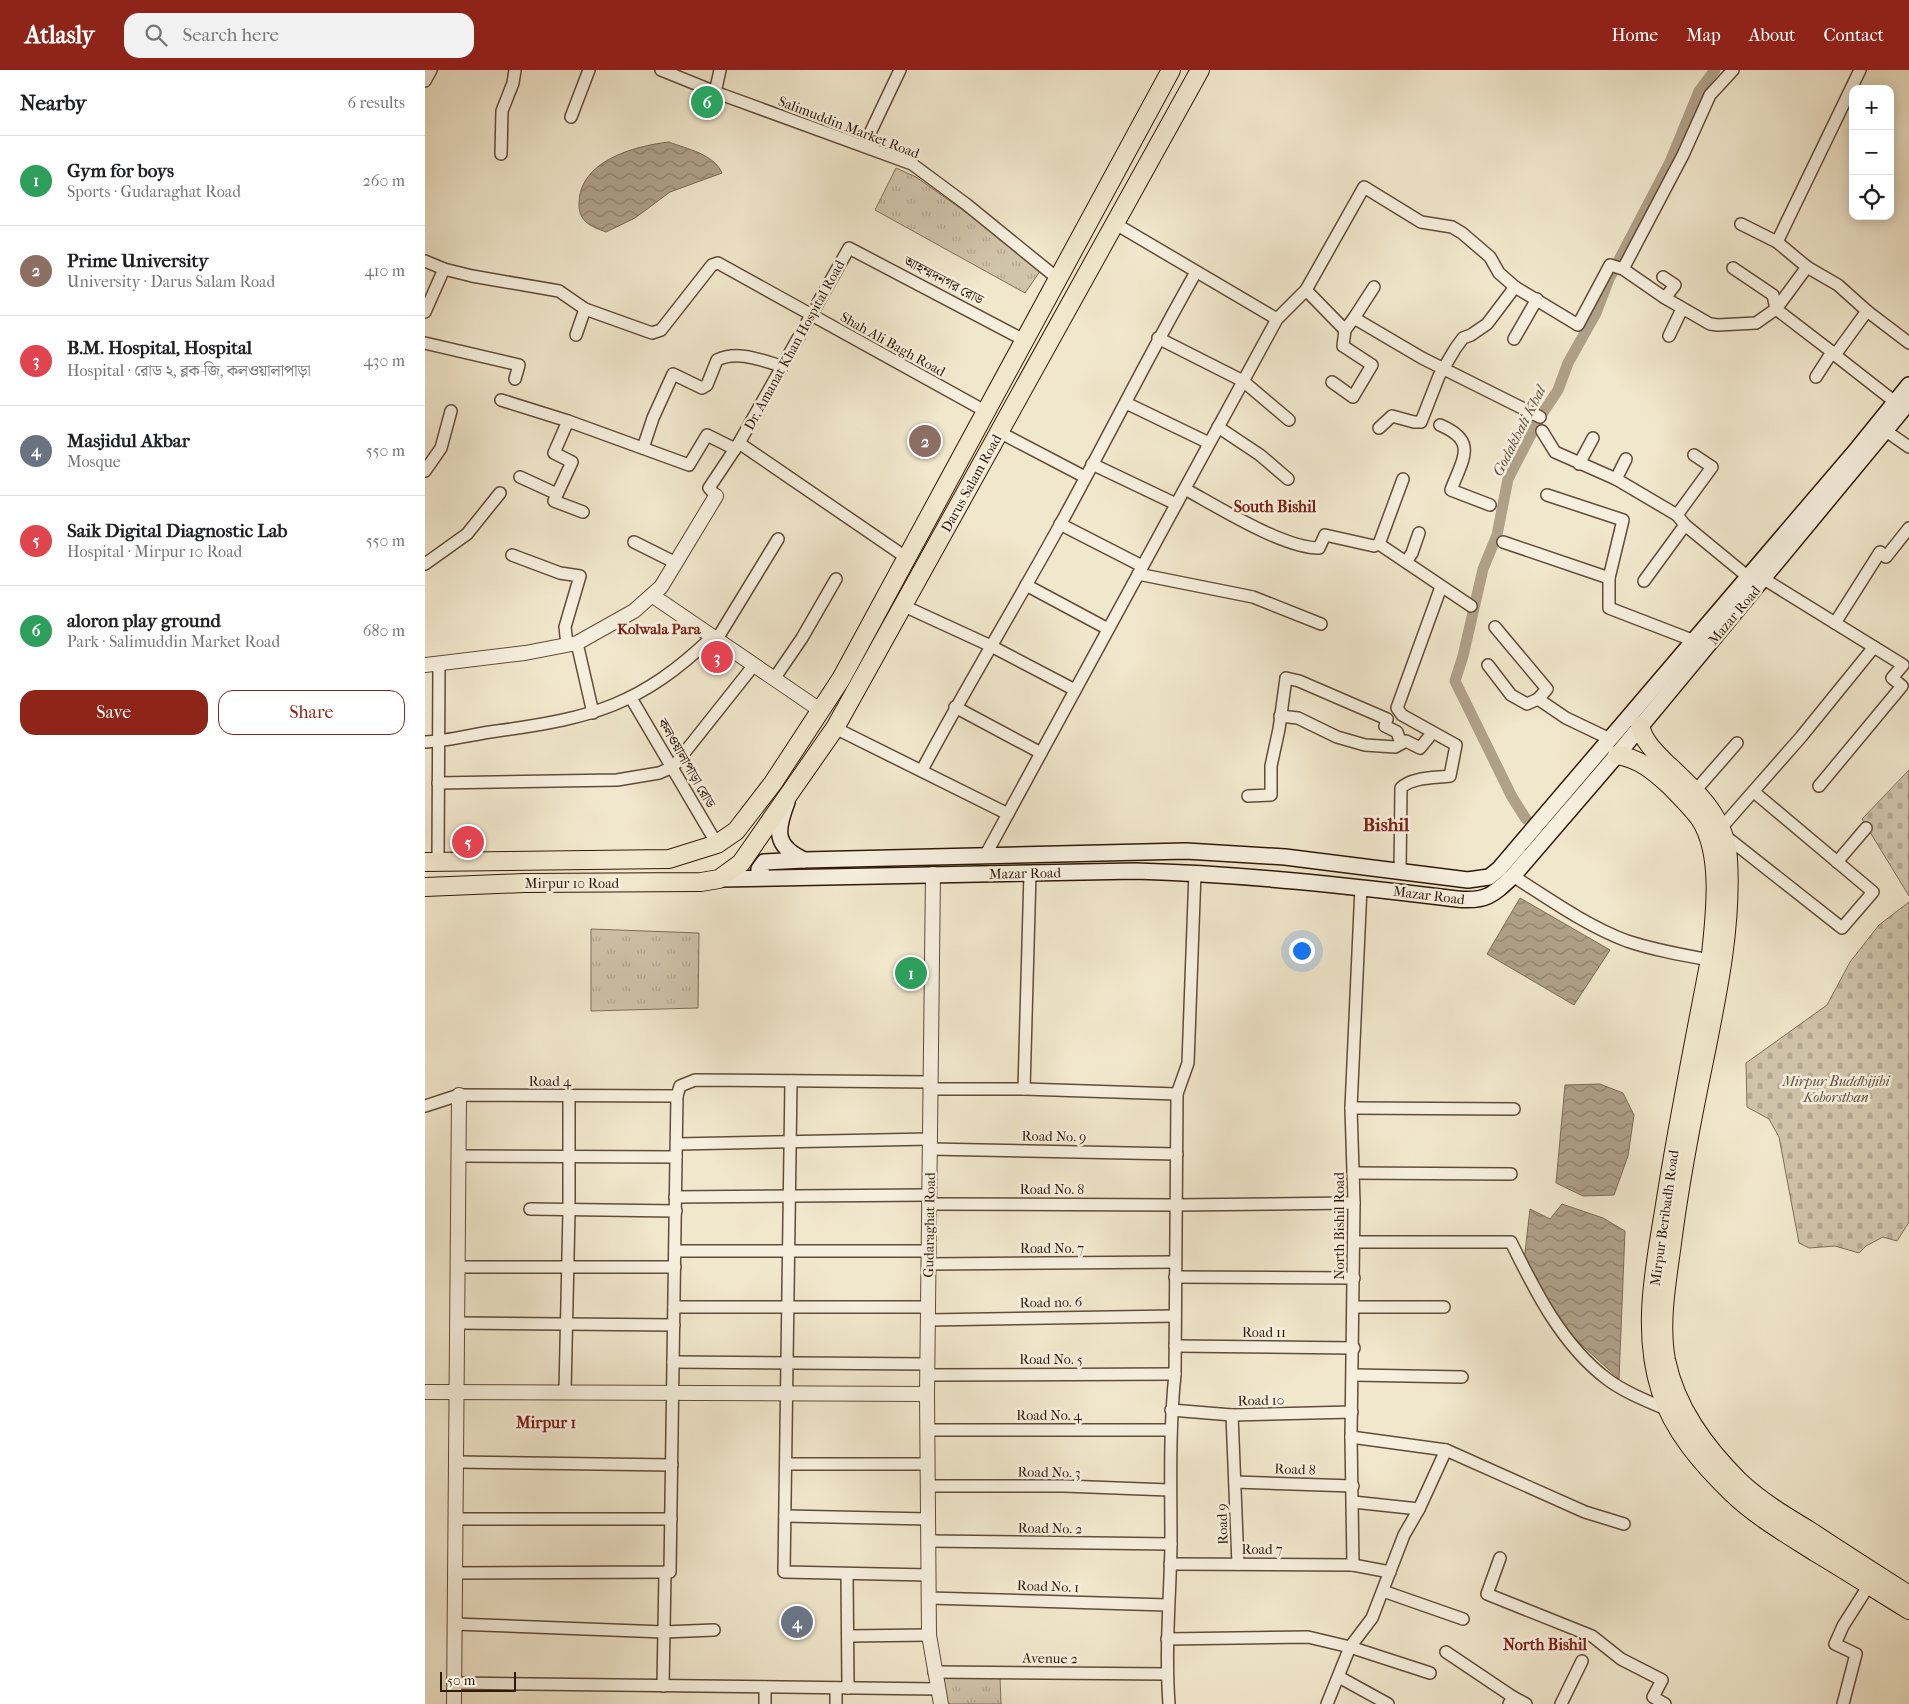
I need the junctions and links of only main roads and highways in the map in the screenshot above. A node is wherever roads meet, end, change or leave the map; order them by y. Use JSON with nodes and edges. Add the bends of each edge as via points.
{"nodes":[{"id":1,"x":1171,"y":70,"type":"edge"},
{"id":2,"x":1200,"y":70,"type":"edge"},
{"id":3,"x":1909,"y":384,"type":"edge"},
{"id":4,"x":1902,"y":402,"type":"edge"},
{"id":5,"x":982,"y":416,"type":"junction"},
{"id":6,"x":1002,"y":427,"type":"junction"},
{"id":7,"x":1754,"y":575,"type":"junction"},
{"id":8,"x":1634,"y":721,"type":"junction"},
{"id":9,"x":1610,"y":746,"type":"junction"},
{"id":10,"x":1650,"y":746,"type":"junction"},
{"id":11,"x":1639,"y":761,"type":"junction"},
{"id":12,"x":789,"y":796,"type":"junction"},
{"id":13,"x":717,"y":844,"type":"joint"},
{"id":14,"x":933,"y":857,"type":"junction"},
{"id":15,"x":1285,"y":857,"type":"junction"},
{"id":16,"x":1721,"y":858,"type":"junction"},
{"id":17,"x":804,"y":860,"type":"junction"},
{"id":18,"x":431,"y":862,"type":"edge"},
{"id":19,"x":1361,"y":867,"type":"junction"},
{"id":20,"x":933,"y":874,"type":"junction"},
{"id":21,"x":764,"y":877,"type":"junction"},
{"id":22,"x":1284,"y":878,"type":"junction"},
{"id":23,"x":719,"y":879,"type":"junction"},
{"id":24,"x":1468,"y":880,"type":"junction"},
{"id":25,"x":1493,"y":884,"type":"junction"},
{"id":26,"x":425,"y":887,"type":"edge"},
{"id":27,"x":1361,"y":887,"type":"junction"},
{"id":28,"x":1468,"y":900,"type":"junction"},
{"id":29,"x":1659,"y":1353,"type":"junction"},
{"id":30,"x":1909,"y":1594,"type":"edge"},
{"id":31,"x":1909,"y":1610,"type":"edge"}],
"edges":[{"from":1,"to":5,"type":"main road","name":"Darus Salam Road"},
{"from":2,"to":6,"type":"main road","name":"Darus Salam Road"},
{"from":3,"to":4,"type":"main road","name":"Mazar Road"},
{"from":4,"to":7,"type":"main road","name":"Mazar Road"},
{"from":4,"to":7,"type":"main road","name":"Mazar Road","via":[[1886,431]]},
{"from":5,"to":6,"type":"main road"},
{"from":5,"to":13,"type":"main road","name":"Darus Salam Road","via":[[856,653],[773,783],[730,837]]},
{"from":6,"to":12,"type":"main road","name":"Darus Salam Road","via":[[835,728]]},
{"from":7,"to":8,"type":"main road","name":"Mazar Road"},
{"from":7,"to":8,"type":"main road","name":"Mazar Road","via":[[1692,640]]},
{"from":8,"to":9,"type":"main road","name":"Mazar Road"},
{"from":8,"to":10,"type":"main road","name":"Mirpur Beribadh Road"},
{"from":9,"to":11,"type":"main road","name":"Mirpur Beribadh Road"},
{"from":9,"to":25,"type":"main road","name":"Mazar Road","via":[[1499,869]]},
{"from":9,"to":25,"type":"main road","name":"Mazar Road","via":[[1513,876]]},
{"from":10,"to":11,"type":"main road"},
{"from":10,"to":16,"type":"main road","name":"Mirpur Beribadh Road","via":[[1717,818],[1723,831]]},
{"from":11,"to":16,"type":"main road","name":"Mirpur Beribadh Road","via":[[1679,795],[1700,820],[1712,847]]},
{"from":12,"to":17,"type":"main road","via":[[781,816],[779,834],[785,848]]},
{"from":12,"to":23,"type":"main road","name":"Darus Salam Road","via":[[741,863]]},
{"from":13,"to":18,"type":"main road","name":"Mirpur 10 Road","via":[[669,858]]},
{"from":14,"to":15,"type":"main road","name":"Mazar Road","via":[[1186,851]]},
{"from":14,"to":17,"type":"main road","name":"Mazar Road"},
{"from":14,"to":20,"type":"main road"},
{"from":15,"to":19,"type":"main road","name":"Mazar Road"},
{"from":15,"to":22,"type":"main road"},
{"from":16,"to":29,"type":"main road","name":"Mirpur Beribadh Road","via":[[1714,926],[1715,957],[1674,1146],[1659,1240],[1651,1322]]},
{"from":17,"to":21,"type":"main road","name":"Mazar Road","via":[[764,862],[759,869]]},
{"from":19,"to":24,"type":"main road","name":"Mazar Road"},
{"from":19,"to":27,"type":"main road"},
{"from":20,"to":21,"type":"main road","name":"Mazar Road"},
{"from":20,"to":22,"type":"main road","name":"Mazar Road","via":[[1195,872]]},
{"from":21,"to":23,"type":"main road","name":"Mazar Road"},
{"from":22,"to":27,"type":"main road","name":"Mazar Road"},
{"from":23,"to":26,"type":"main road","name":"Mirpur 10 Road","via":[[701,882]]},
{"from":24,"to":25,"type":"main road","name":"Mazar Road"},
{"from":24,"to":28,"type":"main road"},
{"from":25,"to":28,"type":"main road","name":"Mazar Road","via":[[1481,900]]},
{"from":27,"to":28,"type":"main road","name":"Mazar Road"},
{"from":29,"to":30,"type":"main road","name":"Mirpur Beribadh Road","via":[[1691,1424],[1736,1478],[1770,1506]]},
{"from":29,"to":31,"type":"main road","name":"Mirpur Beribadh Road","via":[[1661,1392],[1668,1410],[1695,1452],[1748,1507]]}]}
